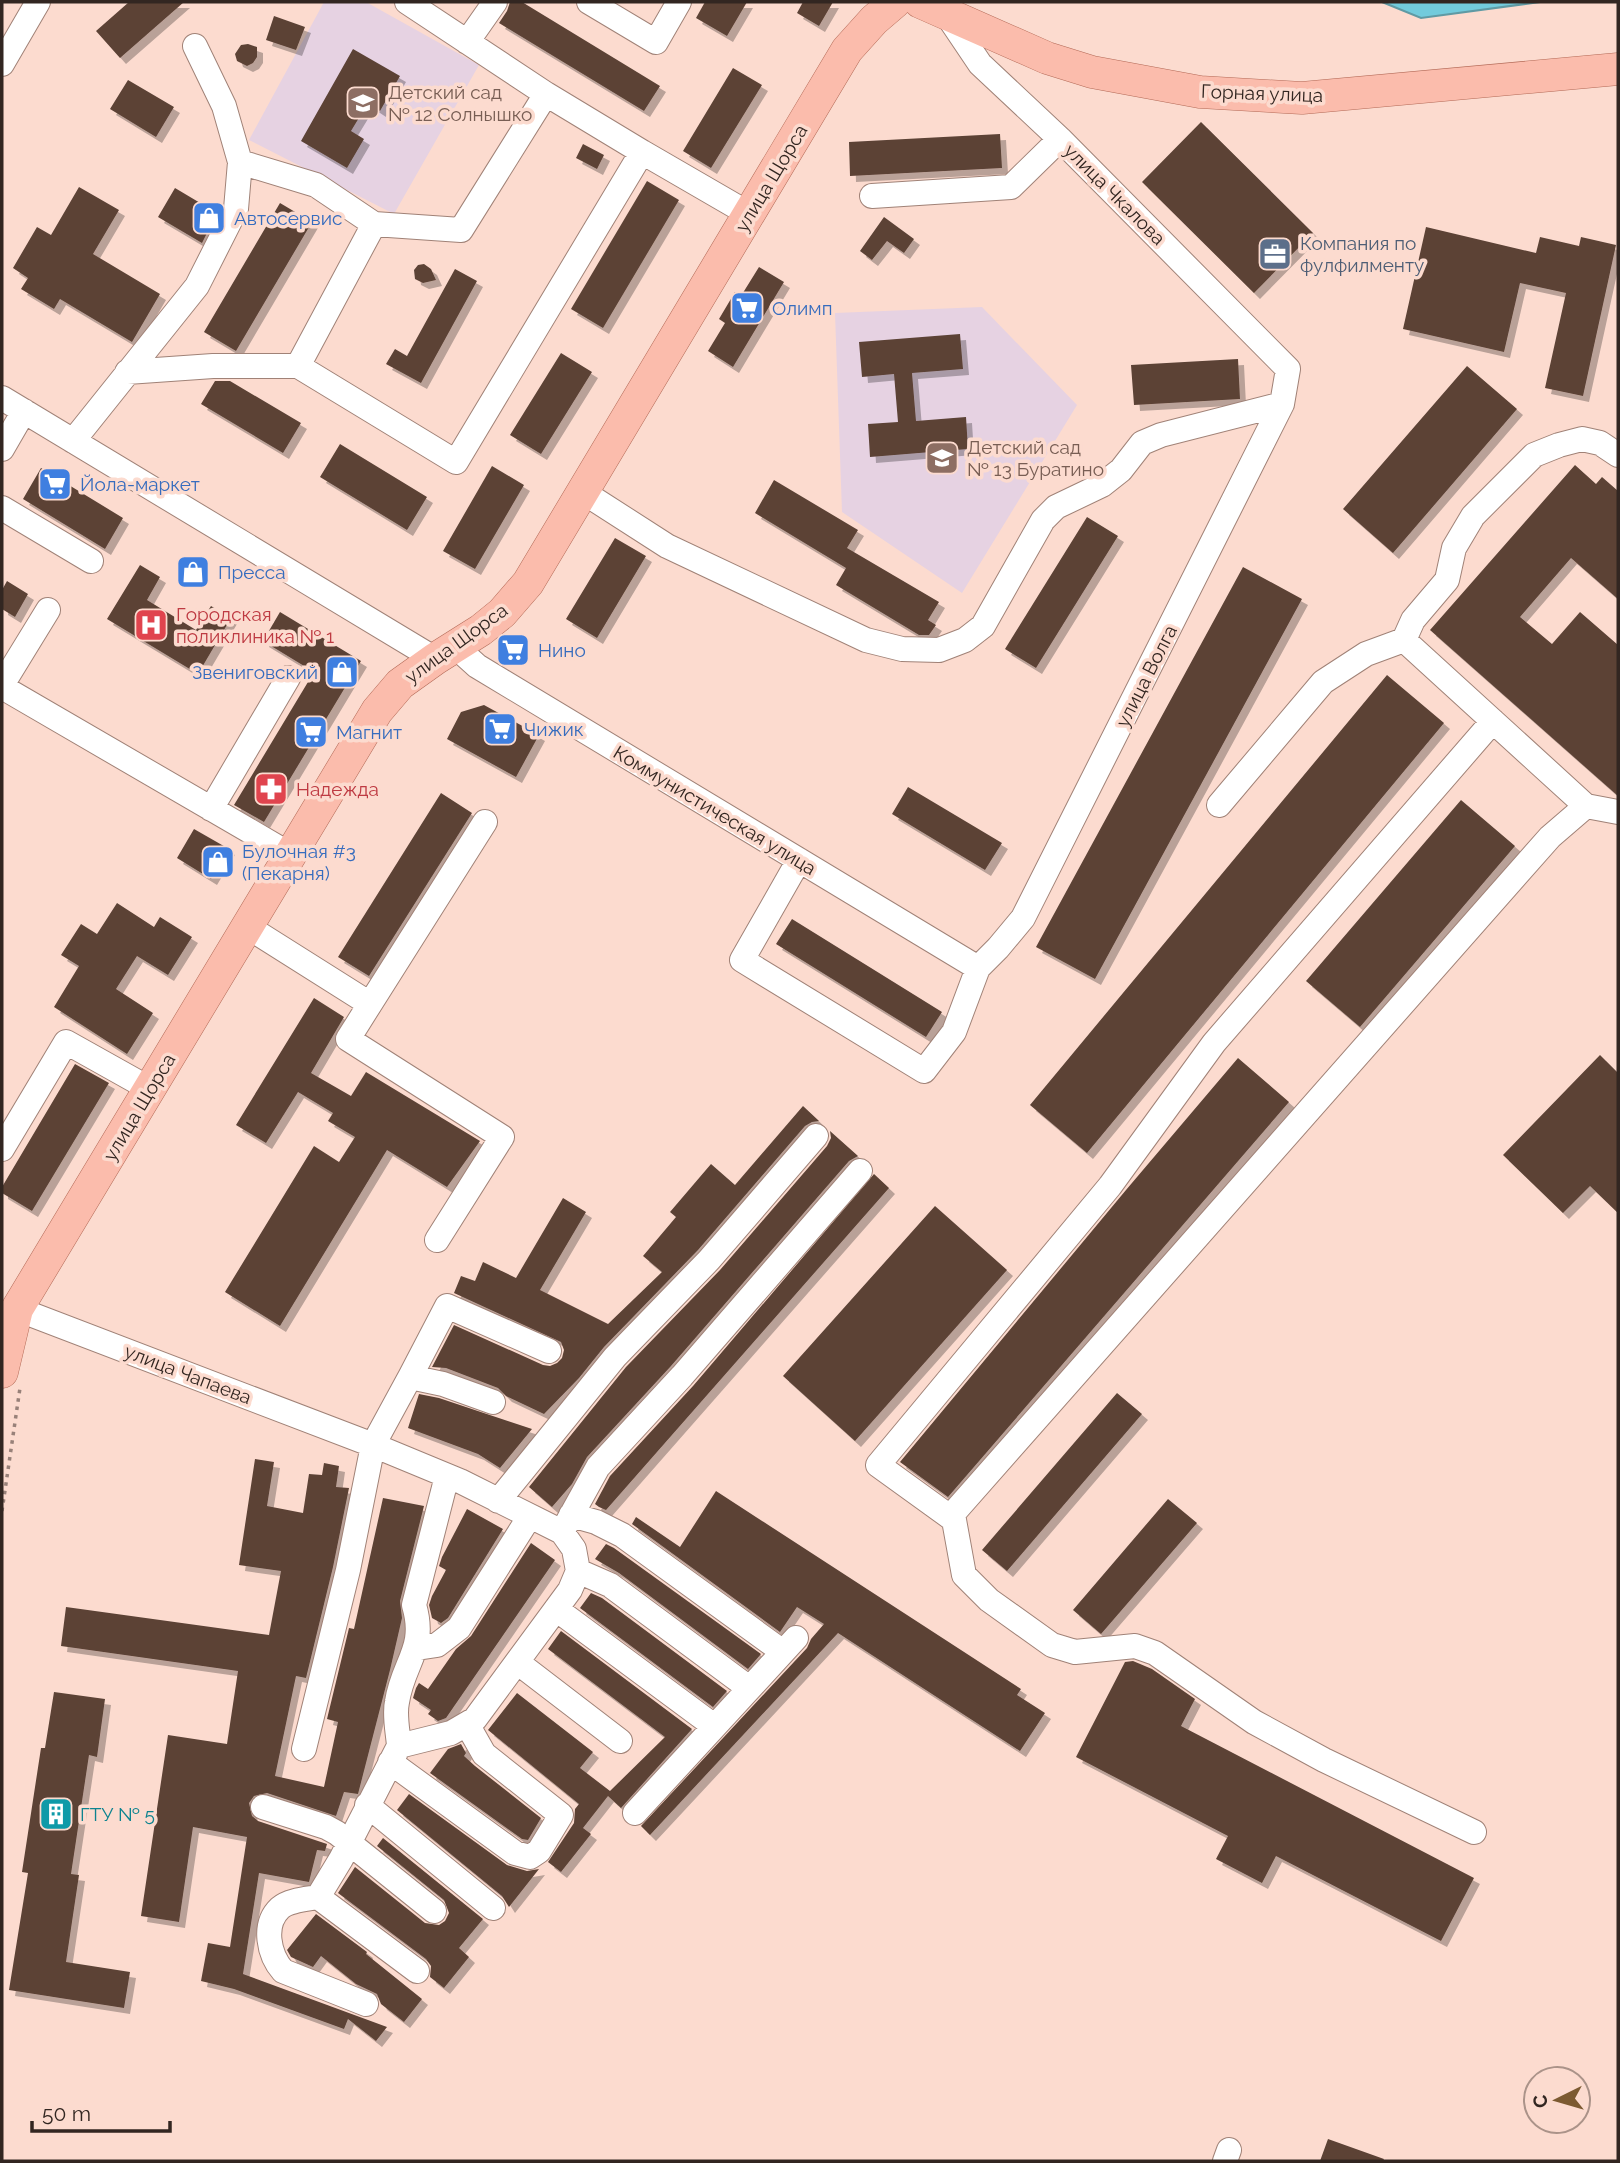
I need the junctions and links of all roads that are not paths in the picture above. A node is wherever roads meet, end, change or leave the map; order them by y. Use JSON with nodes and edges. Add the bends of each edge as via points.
{"nodes":[{"id":1,"x":38,"y":2,"type":"edge"},
{"id":2,"x":407,"y":2,"type":"edge"},
{"id":3,"x":495,"y":2,"type":"edge"},
{"id":4,"x":589,"y":2,"type":"edge"},
{"id":5,"x":679,"y":2,"type":"edge"},
{"id":6,"x":895,"y":2,"type":"edge"},
{"id":7,"x":934,"y":8,"type":"edge"},
{"id":8,"x":467,"y":43,"type":"junction"},
{"id":9,"x":195,"y":46,"type":"dead end"},
{"id":10,"x":2,"y":64,"type":"edge"},
{"id":11,"x":1618,"y":69,"type":"edge"},
{"id":12,"x":546,"y":94,"type":"junction"},
{"id":13,"x":1059,"y":139,"type":"junction"},
{"id":14,"x":642,"y":152,"type":"junction"},
{"id":15,"x":240,"y":162,"type":"junction"},
{"id":16,"x":872,"y":196,"type":"dead end"},
{"id":17,"x":749,"y":214,"type":"junction"},
{"id":18,"x":374,"y":224,"type":"junction"},
{"id":19,"x":298,"y":366,"type":"junction"},
{"id":20,"x":1288,"y":369,"type":"joint"},
{"id":21,"x":127,"y":372,"type":"junction"},
{"id":22,"x":2,"y":398,"type":"edge"},
{"id":23,"x":1282,"y":404,"type":"junction"},
{"id":24,"x":24,"y":411,"type":"junction"},
{"id":25,"x":73,"y":441,"type":"junction"},
{"id":26,"x":2,"y":449,"type":"edge"},
{"id":27,"x":1618,"y":455,"type":"edge"},
{"id":28,"x":583,"y":492,"type":"junction"},
{"id":29,"x":2,"y":508,"type":"edge"},
{"id":30,"x":91,"y":561,"type":"dead end"},
{"id":31,"x":48,"y":610,"type":"dead end"},
{"id":32,"x":1404,"y":640,"type":"junction"},
{"id":33,"x":445,"y":653,"type":"junction"},
{"id":34,"x":288,"y":678,"type":"dead end"},
{"id":35,"x":2,"y":686,"type":"edge"},
{"id":36,"x":1493,"y":721,"type":"junction"},
{"id":37,"x":1219,"y":805,"type":"dead end"},
{"id":38,"x":1586,"y":806,"type":"junction"},
{"id":39,"x":211,"y":808,"type":"junction"},
{"id":40,"x":1618,"y":812,"type":"edge"},
{"id":41,"x":485,"y":822,"type":"dead end"},
{"id":42,"x":291,"y":855,"type":"junction"},
{"id":43,"x":799,"y":860,"type":"junction"},
{"id":44,"x":248,"y":927,"type":"junction"},
{"id":45,"x":978,"y":968,"type":"junction"},
{"id":46,"x":370,"y":1004,"type":"junction"},
{"id":47,"x":150,"y":1089,"type":"junction"},
{"id":48,"x":816,"y":1136,"type":"dead end"},
{"id":49,"x":2,"y":1149,"type":"edge"},
{"id":50,"x":860,"y":1171,"type":"dead end"},
{"id":51,"x":437,"y":1240,"type":"dead end"},
{"id":52,"x":10,"y":1307,"type":"edge"},
{"id":53,"x":550,"y":1351,"type":"dead end"},
{"id":54,"x":410,"y":1377,"type":"junction"},
{"id":55,"x":11,"y":1380,"type":"edge"},
{"id":56,"x":493,"y":1402,"type":"dead end"},
{"id":57,"x":373,"y":1445,"type":"junction"},
{"id":58,"x":447,"y":1476,"type":"junction"},
{"id":59,"x":498,"y":1501,"type":"junction"},
{"id":60,"x":530,"y":1516,"type":"junction"},
{"id":61,"x":950,"y":1517,"type":"junction"},
{"id":62,"x":566,"y":1523,"type":"junction"},
{"id":63,"x":578,"y":1570,"type":"junction"},
{"id":64,"x":556,"y":1608,"type":"junction"},
{"id":65,"x":417,"y":1648,"type":"junction"},
{"id":66,"x":517,"y":1662,"type":"junction"},
{"id":67,"x":750,"y":1688,"type":"junction"},
{"id":68,"x":467,"y":1724,"type":"junction"},
{"id":69,"x":714,"y":1726,"type":"junction"},
{"id":70,"x":620,"y":1741,"type":"dead end"},
{"id":71,"x":304,"y":1749,"type":"dead end"},
{"id":72,"x":394,"y":1754,"type":"junction"},
{"id":73,"x":367,"y":1805,"type":"junction"},
{"id":74,"x":263,"y":1807,"type":"dead end"},
{"id":75,"x":635,"y":1813,"type":"dead end"},
{"id":76,"x":1474,"y":1832,"type":"dead end"},
{"id":77,"x":349,"y":1841,"type":"junction"},
{"id":78,"x":318,"y":1897,"type":"junction"},
{"id":79,"x":493,"y":1908,"type":"dead end"},
{"id":80,"x":434,"y":1911,"type":"dead end"},
{"id":81,"x":417,"y":1971,"type":"dead end"},
{"id":82,"x":366,"y":2004,"type":"dead end"}],
"edges":[{"from":1,"to":10,"type":"street"},
{"from":2,"to":8,"type":"street"},
{"from":3,"to":8,"type":"street"},
{"from":4,"to":5,"type":"street","via":[[656,41]]},
{"from":6,"to":17,"type":"main road","name":"улица Щорса","via":[[847,50]]},
{"from":7,"to":11,"type":"main road","name":"Горная улица","via":[[1047,58],[1092,72],[1200,92],[1341,96]]},
{"from":7,"to":13,"type":"street","name":"улица Чкалова","via":[[980,64]]},
{"from":8,"to":12,"type":"street"},
{"from":9,"to":15,"type":"street","via":[[224,106]]},
{"from":12,"to":14,"type":"street"},
{"from":12,"to":18,"type":"street","via":[[461,230]]},
{"from":13,"to":16,"type":"street","via":[[1011,187]]},
{"from":13,"to":20,"type":"street","name":"улица Чкалова"},
{"from":14,"to":17,"type":"street"},
{"from":14,"to":19,"type":"street","via":[[456,462]]},
{"from":15,"to":18,"type":"street","via":[[316,185]]},
{"from":15,"to":21,"type":"street","via":[[236,209],[197,286]]},
{"from":17,"to":28,"type":"main road","name":"улица Щорса"},
{"from":18,"to":19,"type":"street"},
{"from":19,"to":21,"type":"street"},
{"from":20,"to":23,"type":"street","name":"улица Волга"},
{"from":21,"to":25,"type":"street"},
{"from":22,"to":24,"type":"street","name":"Коммунистическая улица"},
{"from":23,"to":28,"type":"street","via":[[1142,443],[1102,485],[1056,507],[1043,520],[983,626],[965,640],[939,650],[902,649],[866,640],[667,546]]},
{"from":23,"to":45,"type":"street","name":"улица Волга","via":[[1023,918]]},
{"from":24,"to":25,"type":"street","name":"Коммунистическая улица"},
{"from":24,"to":26,"type":"street"},
{"from":25,"to":33,"type":"street","name":"Коммунистическая улица"},
{"from":27,"to":32,"type":"street","via":[[1600,443],[1582,439],[1534,455],[1473,516],[1454,548],[1447,580],[1413,620]]},
{"from":28,"to":33,"type":"main road","name":"улица Щорса","via":[[515,599],[481,630]]},
{"from":29,"to":30,"type":"street"},
{"from":31,"to":35,"type":"street"},
{"from":32,"to":36,"type":"street"},
{"from":32,"to":37,"type":"street","via":[[1366,654],[1322,682]]},
{"from":33,"to":42,"type":"main road","name":"улица Щорса","via":[[400,684],[377,711]]},
{"from":33,"to":43,"type":"street","name":"Коммунистическая улица","via":[[477,666]]},
{"from":34,"to":39,"type":"street"},
{"from":35,"to":39,"type":"street"},
{"from":36,"to":38,"type":"street"},
{"from":36,"to":61,"type":"street","via":[[1214,1043],[1110,1186],[878,1465]]},
{"from":38,"to":40,"type":"street"},
{"from":38,"to":61,"type":"street","via":[[1550,837]]},
{"from":39,"to":42,"type":"street"},
{"from":41,"to":46,"type":"street"},
{"from":42,"to":44,"type":"main road","name":"улица Щорса"},
{"from":43,"to":45,"type":"street","name":"Коммунистическая улица"},
{"from":43,"to":45,"type":"street","via":[[742,960],[923,1071],[954,1032]]},
{"from":44,"to":46,"type":"street"},
{"from":44,"to":47,"type":"main road","name":"улица Щорса"},
{"from":46,"to":51,"type":"street","via":[[348,1039],[502,1137]]},
{"from":47,"to":49,"type":"street","via":[[66,1042]]},
{"from":47,"to":52,"type":"main road","name":"улица Щорса"},
{"from":48,"to":59,"type":"street","via":[[709,1260],[615,1357]]},
{"from":50,"to":62,"type":"street","via":[[682,1377],[598,1466]]},
{"from":52,"to":55,"type":"main road","name":"улица Щорса","via":[[4,1356]]},
{"from":52,"to":57,"type":"street","name":"улица Чапаева"},
{"from":53,"to":54,"type":"street","via":[[447,1306]]},
{"from":54,"to":56,"type":"street"},
{"from":54,"to":57,"type":"street"},
{"from":57,"to":58,"type":"street","name":"улица Чапаева"},
{"from":57,"to":71,"type":"street"},
{"from":58,"to":59,"type":"street","name":"улица Чапаева"},
{"from":58,"to":65,"type":"street","via":[[414,1605],[419,1624]]},
{"from":59,"to":60,"type":"street","name":"улица Чапаева"},
{"from":60,"to":62,"type":"street","name":"улица Чапаева"},
{"from":60,"to":65,"type":"street","via":[[459,1628],[438,1645]]},
{"from":61,"to":76,"type":"street","via":[[964,1575],[989,1600],[1052,1645],[1075,1651],[1135,1646],[1155,1653],[1265,1728]]},
{"from":62,"to":63,"type":"street"},
{"from":62,"to":67,"type":"street","name":"улица Чапаева","via":[[596,1522],[622,1535],[790,1645]]},
{"from":63,"to":64,"type":"street"},
{"from":63,"to":67,"type":"street","via":[[610,1585]]},
{"from":64,"to":66,"type":"street"},
{"from":64,"to":69,"type":"street"},
{"from":65,"to":72,"type":"street","via":[[396,1705]]},
{"from":66,"to":68,"type":"street"},
{"from":66,"to":70,"type":"street"},
{"from":67,"to":69,"type":"street"},
{"from":68,"to":72,"type":"street"},
{"from":68,"to":72,"type":"street","via":[[484,1754],[561,1815],[539,1851],[530,1857],[516,1853]]},
{"from":69,"to":75,"type":"street"},
{"from":72,"to":73,"type":"street"},
{"from":73,"to":77,"type":"street"},
{"from":73,"to":79,"type":"street"},
{"from":74,"to":77,"type":"street","via":[[326,1827]]},
{"from":77,"to":78,"type":"street"},
{"from":77,"to":80,"type":"street"},
{"from":78,"to":81,"type":"street"},
{"from":78,"to":82,"type":"street","via":[[279,1909],[273,1918],[270,1951],[283,1971]]}]}
